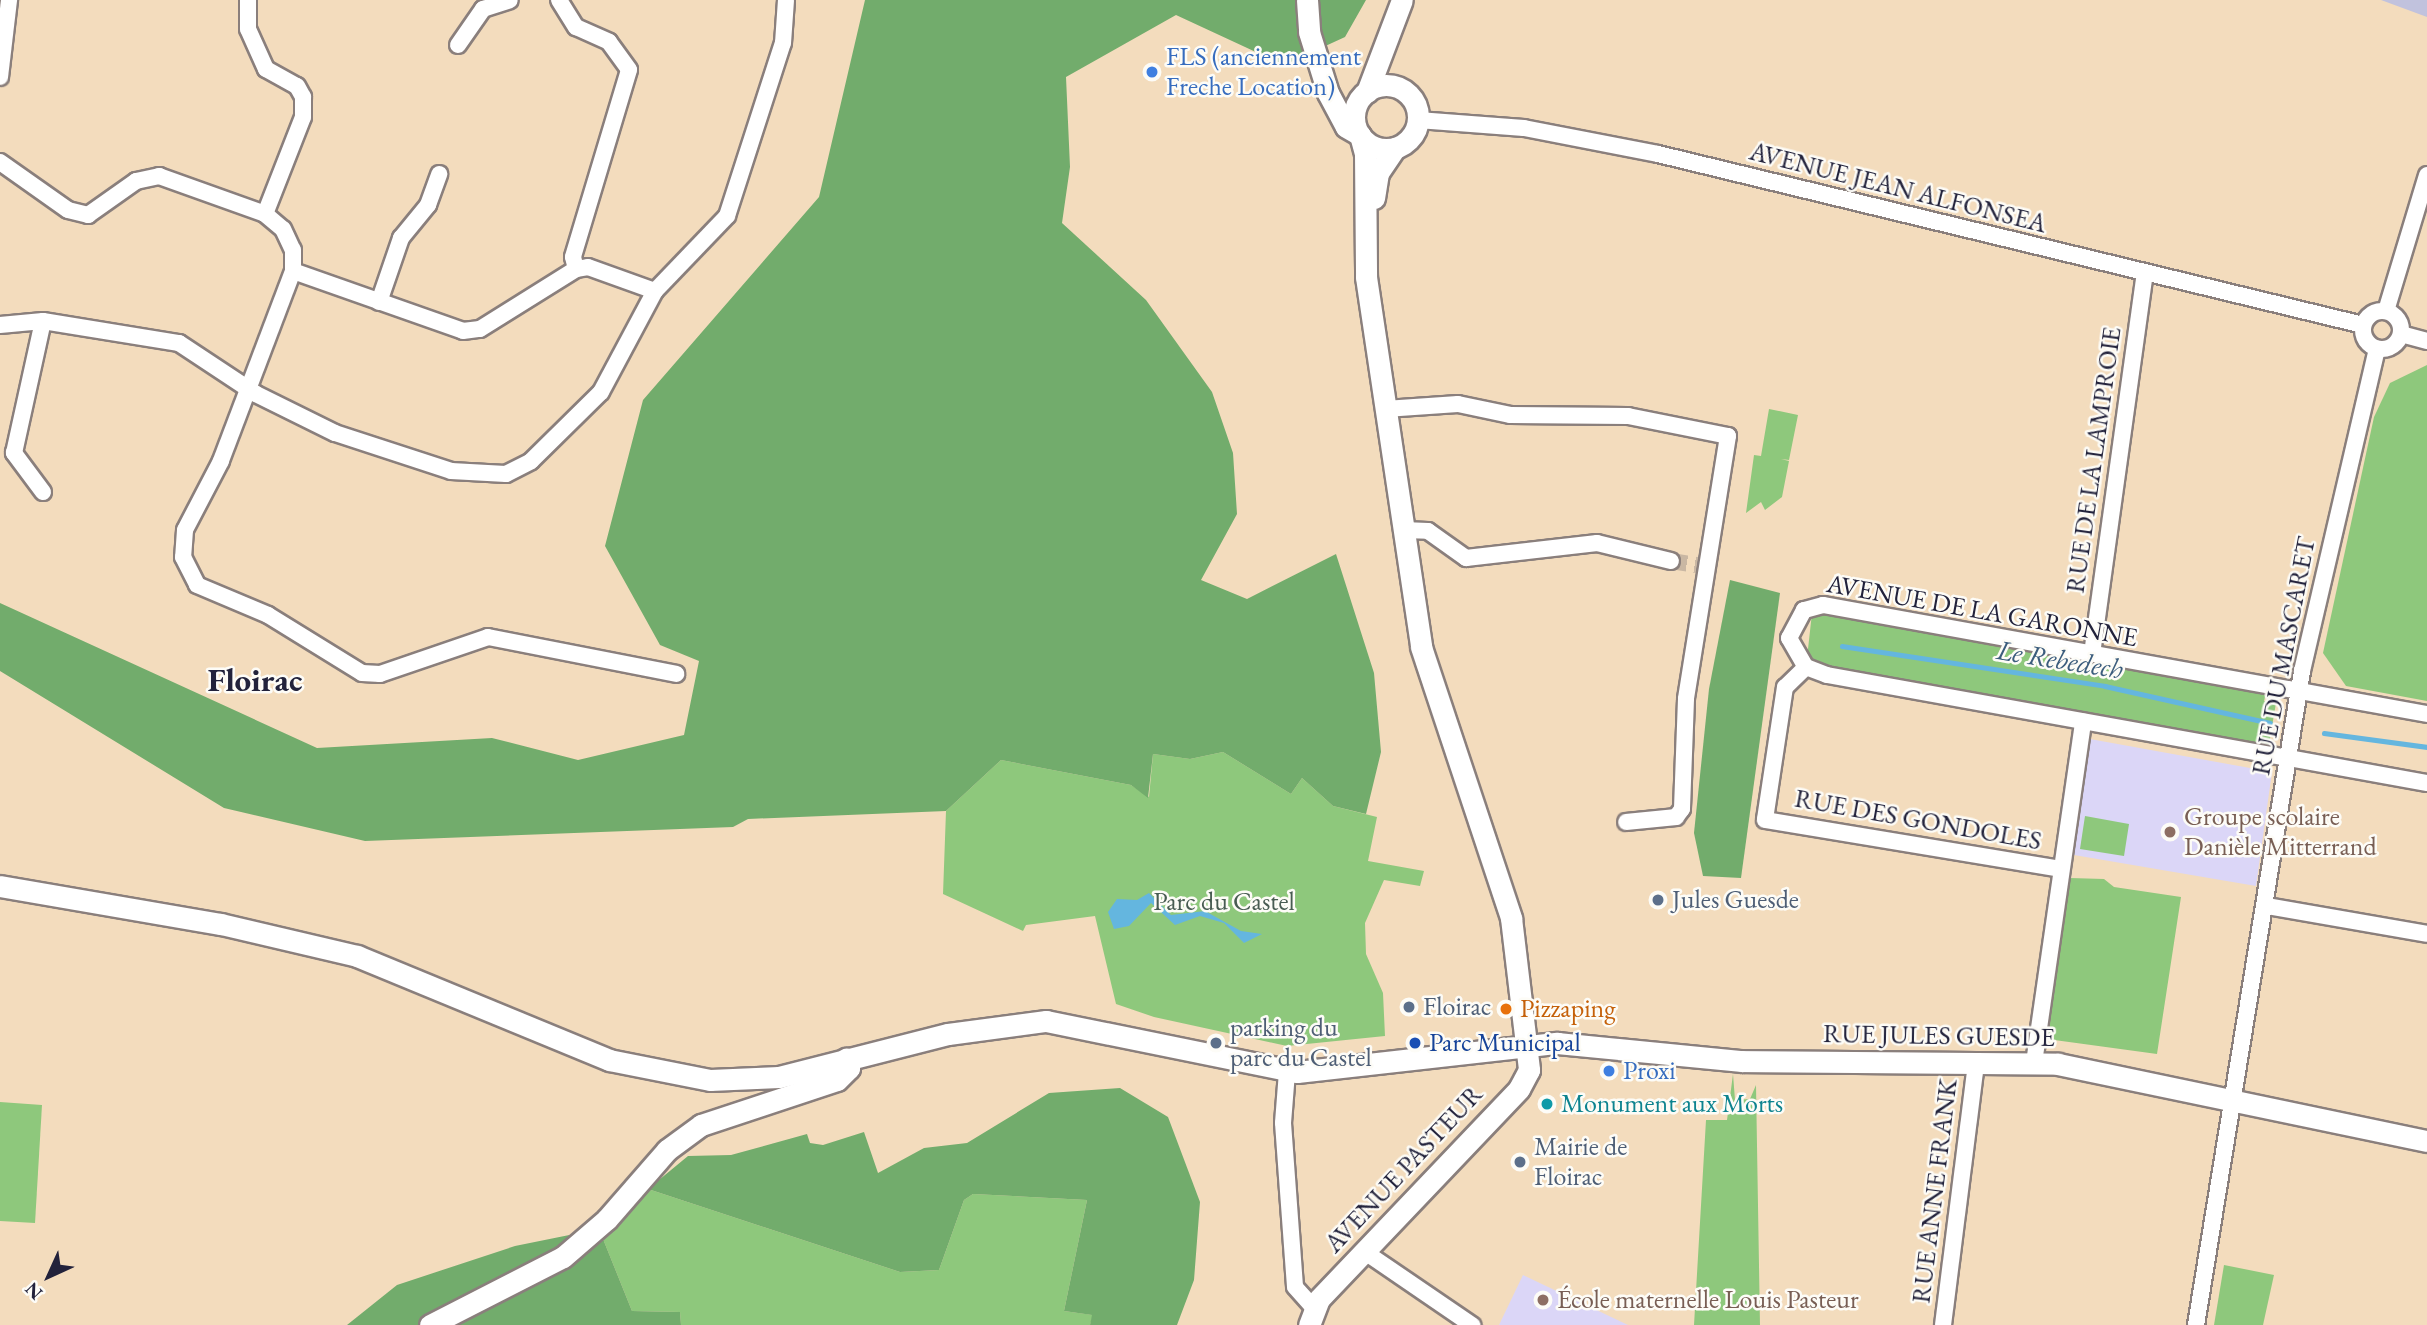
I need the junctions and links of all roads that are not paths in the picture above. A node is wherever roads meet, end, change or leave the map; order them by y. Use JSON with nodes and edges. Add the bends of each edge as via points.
{"nodes":[{"id":1,"x":248,"y":0,"type":"edge"},
{"id":2,"x":510,"y":0,"type":"edge"},
{"id":3,"x":559,"y":0,"type":"edge"},
{"id":4,"x":786,"y":0,"type":"edge"},
{"id":5,"x":1307,"y":0,"type":"edge"},
{"id":6,"x":1402,"y":0,"type":"edge"},
{"id":7,"x":5,"y":5,"type":"edge"},
{"id":8,"x":458,"y":45,"type":"dead end"},
{"id":9,"x":1386,"y":45,"type":"junction"},
{"id":10,"x":0,"y":77,"type":"edge"},
{"id":11,"x":1325,"y":80,"type":"junction"},
{"id":12,"x":1401,"y":89,"type":"junction"},
{"id":13,"x":1363,"y":97,"type":"junction"},
{"id":14,"x":1418,"y":120,"type":"junction"},
{"id":15,"x":1360,"y":135,"type":"junction"},
{"id":16,"x":1395,"y":148,"type":"junction"},
{"id":17,"x":0,"y":162,"type":"edge"},
{"id":18,"x":439,"y":174,"type":"dead end"},
{"id":19,"x":2427,"y":176,"type":"edge"},
{"id":20,"x":265,"y":214,"type":"junction"},
{"id":21,"x":576,"y":269,"type":"junction"},
{"id":22,"x":293,"y":271,"type":"junction"},
{"id":23,"x":2145,"y":274,"type":"junction"},
{"id":24,"x":655,"y":291,"type":"junction"},
{"id":25,"x":379,"y":302,"type":"junction"},
{"id":26,"x":2386,"y":311,"type":"junction"},
{"id":27,"x":1373,"y":312,"type":"junction"},
{"id":28,"x":43,"y":321,"type":"junction"},
{"id":29,"x":0,"y":325,"type":"edge"},
{"id":30,"x":2363,"y":325,"type":"junction"},
{"id":31,"x":2401,"y":334,"type":"junction"},
{"id":32,"x":2427,"y":341,"type":"edge"},
{"id":33,"x":2378,"y":349,"type":"junction"},
{"id":34,"x":246,"y":385,"type":"junction"},
{"id":35,"x":1385,"y":409,"type":"junction"},
{"id":36,"x":43,"y":492,"type":"dead end"},
{"id":37,"x":1403,"y":530,"type":"junction"},
{"id":38,"x":1671,"y":561,"type":"tunnel mouth"},
{"id":39,"x":2092,"y":654,"type":"junction"},
{"id":40,"x":1806,"y":667,"type":"junction"},
{"id":41,"x":676,"y":674,"type":"dead end"},
{"id":42,"x":2300,"y":691,"type":"junction"},
{"id":43,"x":2427,"y":714,"type":"edge"},
{"id":44,"x":2083,"y":721,"type":"junction"},
{"id":45,"x":2288,"y":759,"type":"junction"},
{"id":46,"x":2427,"y":783,"type":"edge"},
{"id":47,"x":1626,"y":822,"type":"dead end"},
{"id":48,"x":2060,"y":869,"type":"junction"},
{"id":49,"x":0,"y":873,"type":"edge"},
{"id":50,"x":0,"y":886,"type":"edge"},
{"id":51,"x":2267,"y":906,"type":"junction"},
{"id":52,"x":2427,"y":934,"type":"edge"},
{"id":53,"x":1529,"y":1047,"type":"junction"},
{"id":54,"x":846,"y":1058,"type":"junction"},
{"id":55,"x":1976,"y":1063,"type":"junction"},
{"id":56,"x":2034,"y":1063,"type":"junction"},
{"id":57,"x":1287,"y":1072,"type":"junction"},
{"id":58,"x":2237,"y":1100,"type":"junction"},
{"id":59,"x":2427,"y":1141,"type":"edge"},
{"id":60,"x":1365,"y":1252,"type":"junction"},
{"id":61,"x":1311,"y":1316,"type":"edge"},
{"id":62,"x":430,"y":1325,"type":"edge"},
{"id":63,"x":1472,"y":1325,"type":"edge"},
{"id":64,"x":1942,"y":1325,"type":"edge"},
{"id":65,"x":2196,"y":1325,"type":"edge"}],
"edges":[{"from":1,"to":20,"type":"street","via":[[248,29],[266,69],[297,86],[303,97],[303,117]]},
{"from":2,"to":8,"type":"street","via":[[484,9]]},
{"from":3,"to":21,"type":"street","via":[[569,20],[609,42],[629,70],[573,257]]},
{"from":4,"to":24,"type":"street","via":[[788,25],[736,198],[727,216]]},
{"from":5,"to":11,"type":"street","via":[[1309,32]]},
{"from":6,"to":9,"type":"street"},
{"from":7,"to":10,"type":"street"},
{"from":9,"to":12,"type":"street"},
{"from":9,"to":13,"type":"street"},
{"from":11,"to":13,"type":"street"},
{"from":11,"to":15,"type":"street","via":[[1346,127]]},
{"from":12,"to":13,"type":"street"},
{"from":12,"to":14,"type":"street","via":[[1414,102]]},
{"from":13,"to":15,"type":"street"},
{"from":14,"to":16,"type":"street","via":[[1410,138]]},
{"from":14,"to":23,"type":"street","name":"AVENUE JEAN ALFONSEA","via":[[1524,128],[1658,154]]},
{"from":15,"to":16,"type":"street","via":[[1376,147]]},
{"from":15,"to":27,"type":"street","via":[[1363,239]]},
{"from":16,"to":27,"type":"street","via":[[1375,187]]},
{"from":17,"to":20,"type":"street","via":[[48,195],[88,215],[136,181],[159,176]]},
{"from":18,"to":25,"type":"street","via":[[428,205],[401,238]]},
{"from":19,"to":26,"type":"street"},
{"from":20,"to":22,"type":"street","via":[[284,229],[293,250]]},
{"from":21,"to":24,"type":"street","via":[[588,267]]},
{"from":21,"to":25,"type":"street","via":[[480,329],[463,331]]},
{"from":22,"to":25,"type":"street"},
{"from":22,"to":34,"type":"street"},
{"from":23,"to":30,"type":"street","name":"AVENUE JEAN ALFONSEA"},
{"from":23,"to":39,"type":"street","name":"RUE DE LA LAMPROIE"},
{"from":24,"to":34,"type":"street","via":[[601,392],[531,461],[499,476],[451,471],[335,433]]},
{"from":26,"to":30,"type":"street","via":[[2369,315]]},
{"from":26,"to":31,"type":"street","via":[[2399,321]]},
{"from":27,"to":35,"type":"street","name":"AVENUE PASTEUR"},
{"from":28,"to":29,"type":"street"},
{"from":28,"to":34,"type":"street","via":[[178,344]]},
{"from":28,"to":36,"type":"street","via":[[14,453]]},
{"from":30,"to":33,"type":"street","via":[[2365,339]]},
{"from":31,"to":32,"type":"street"},
{"from":31,"to":33,"type":"street","via":[[2391,347]]},
{"from":33,"to":42,"type":"street","name":"RUE DU MASCARET"},
{"from":34,"to":41,"type":"street","via":[[221,461],[185,530],[183,556],[197,585],[268,615],[362,673],[380,674],[488,637]]},
{"from":35,"to":37,"type":"street","name":"AVENUE PASTEUR"},
{"from":35,"to":47,"type":"street","via":[[1458,404],[1510,415],[1628,415],[1722,433],[1732,443],[1705,567],[1686,699],[1682,809],[1676,817]]},
{"from":37,"to":38,"type":"street","via":[[1428,531],[1459,555],[1479,559],[1597,543]]},
{"from":37,"to":53,"type":"street","name":"AVENUE PASTEUR","via":[[1428,676],[1511,918]]},
{"from":39,"to":40,"type":"street","name":"AVENUE DE LA GARONNE","via":[[1810,606],[1797,617],[1789,638]]},
{"from":39,"to":42,"type":"street","name":"AVENUE DE LA GARONNE"},
{"from":40,"to":44,"type":"street"},
{"from":40,"to":48,"type":"street","name":"RUE DES GONDOLES","via":[[1785,687],[1765,820]]},
{"from":42,"to":43,"type":"street","name":"AVENUE DE LA GARONNE"},
{"from":42,"to":45,"type":"street","name":"RUE DU MASCARET"},
{"from":44,"to":45,"type":"street"},
{"from":44,"to":48,"type":"street"},
{"from":45,"to":46,"type":"street"},
{"from":45,"to":51,"type":"street","name":"RUE DU MASCARET"},
{"from":48,"to":56,"type":"street"},
{"from":49,"to":54,"type":"street","via":[[223,913],[360,946],[655,1061],[742,1067]]},
{"from":50,"to":54,"type":"street","via":[[221,924],[357,956],[578,1048],[654,1072],[743,1081],[818,1070]]},
{"from":51,"to":52,"type":"street"},
{"from":51,"to":58,"type":"street","name":"RUE DU MASCARET"},
{"from":53,"to":55,"type":"street","name":"RUE JULES GUESDE","via":[[1594,1043],[1742,1061]]},
{"from":53,"to":57,"type":"street","name":"RUE JULES GUESDE"},
{"from":53,"to":60,"type":"street","name":"AVENUE PASTEUR","via":[[1528,1075],[1518,1089]]},
{"from":54,"to":57,"type":"street","name":"RUE JULES GUESDE","via":[[994,1025],[1046,1021]]},
{"from":54,"to":62,"type":"street","via":[[849,1068],[837,1080],[701,1125],[667,1150],[607,1219],[563,1257]]},
{"from":55,"to":56,"type":"street","name":"RUE JULES GUESDE"},
{"from":55,"to":64,"type":"street","name":"RUE ANNE FRANK"},
{"from":56,"to":58,"type":"street","name":"RUE JULES GUESDE","via":[[2145,1078]]},
{"from":57,"to":61,"type":"street","via":[[1283,1123],[1295,1287]]},
{"from":58,"to":59,"type":"street","name":"RUE JULES GUESDE"},
{"from":58,"to":65,"type":"street","name":"RUE DU MASCARET"},
{"from":60,"to":61,"type":"street","name":"AVENUE PASTEUR"},
{"from":60,"to":63,"type":"street"}]}
